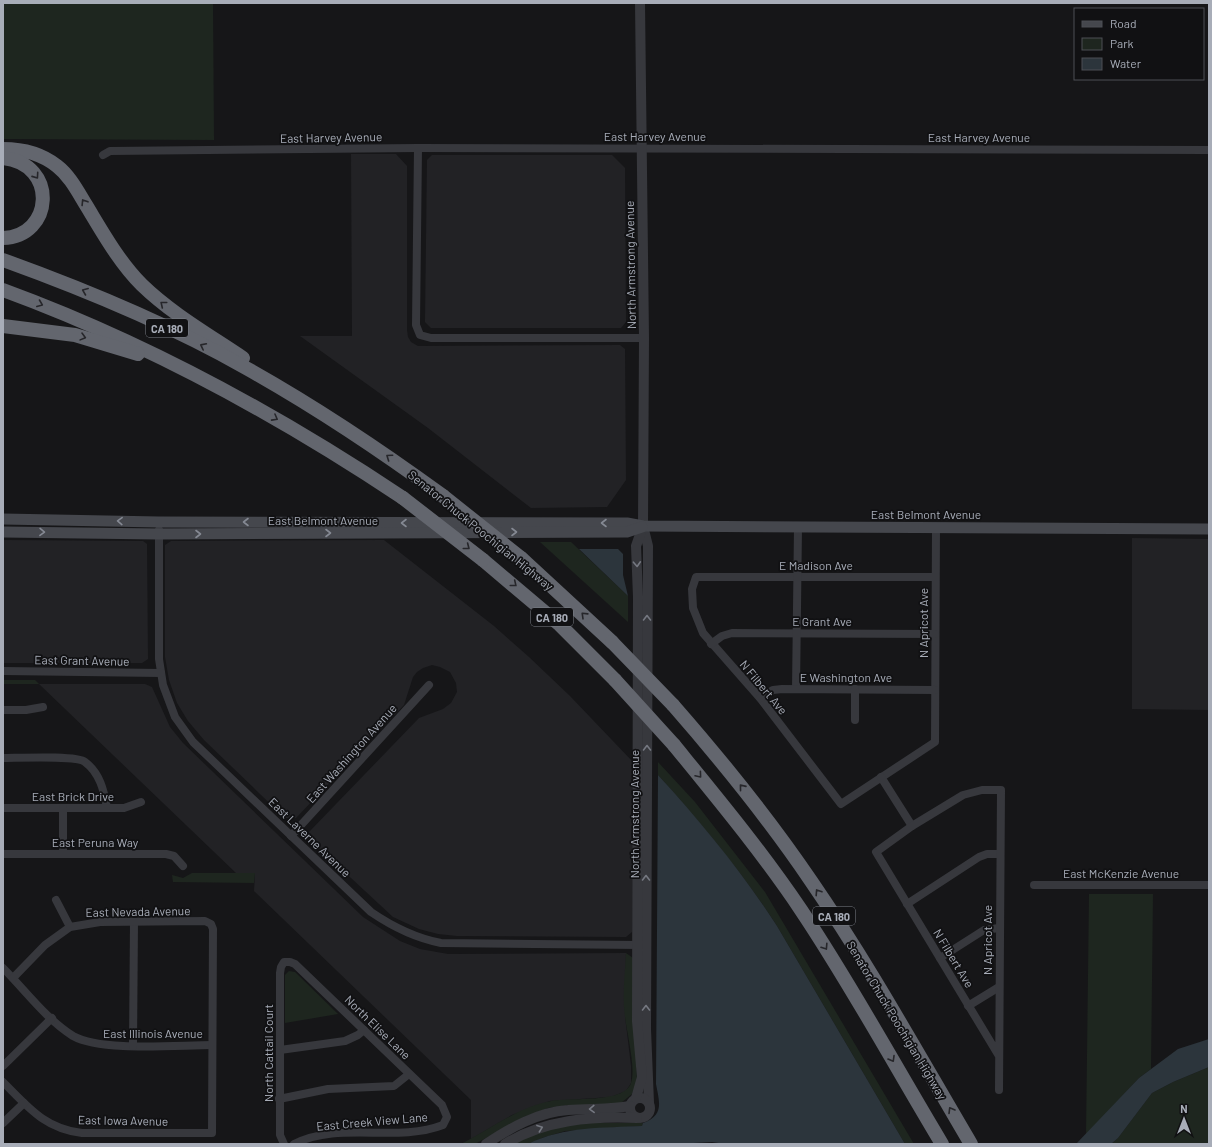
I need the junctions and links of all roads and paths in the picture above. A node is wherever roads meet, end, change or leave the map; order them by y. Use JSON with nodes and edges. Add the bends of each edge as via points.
{"nodes":[{"id":1,"x":640,"y":3,"type":"edge"},
{"id":2,"x":418,"y":148,"type":"junction"},
{"id":3,"x":641,"y":148,"type":"junction"},
{"id":4,"x":3,"y":149,"type":"edge"},
{"id":5,"x":1209,"y":150,"type":"edge"},
{"id":6,"x":103,"y":155,"type":"dead end"},
{"id":7,"x":3,"y":158,"type":"edge"},
{"id":8,"x":3,"y":238,"type":"edge"},
{"id":9,"x":3,"y":260,"type":"edge"},
{"id":10,"x":3,"y":290,"type":"edge"},
{"id":11,"x":3,"y":326,"type":"edge"},
{"id":12,"x":644,"y":338,"type":"junction"},
{"id":13,"x":241,"y":399,"type":"junction"},
{"id":14,"x":322,"y":414,"type":"junction"},
{"id":15,"x":3,"y":519,"type":"edge"},
{"id":16,"x":159,"y":522,"type":"junction"},
{"id":17,"x":643,"y":526,"type":"junction"},
{"id":18,"x":798,"y":527,"type":"junction"},
{"id":19,"x":936,"y":527,"type":"junction"},
{"id":20,"x":1209,"y":530,"type":"edge"},
{"id":21,"x":3,"y":532,"type":"edge"},
{"id":22,"x":159,"y":534,"type":"junction"},
{"id":23,"x":696,"y":577,"type":"joint"},
{"id":24,"x":797,"y":577,"type":"junction"},
{"id":25,"x":936,"y":577,"type":"junction"},
{"id":26,"x":797,"y":633,"type":"junction"},
{"id":27,"x":935,"y":634,"type":"junction"},
{"id":28,"x":711,"y":644,"type":"junction"},
{"id":29,"x":3,"y":671,"type":"edge"},
{"id":30,"x":161,"y":673,"type":"junction"},
{"id":31,"x":429,"y":685,"type":"dead end"},
{"id":32,"x":796,"y":689,"type":"junction"},
{"id":33,"x":855,"y":689,"type":"junction"},
{"id":34,"x":935,"y":690,"type":"junction"},
{"id":35,"x":760,"y":698,"type":"junction"},
{"id":36,"x":43,"y":706,"type":"dead end"},
{"id":37,"x":3,"y":710,"type":"edge"},
{"id":38,"x":855,"y":720,"type":"dead end"},
{"id":39,"x":3,"y":758,"type":"edge"},
{"id":40,"x":881,"y":777,"type":"junction"},
{"id":41,"x":141,"y":802,"type":"dead end"},
{"id":42,"x":3,"y":808,"type":"edge"},
{"id":43,"x":63,"y":808,"type":"junction"},
{"id":44,"x":107,"y":808,"type":"junction"},
{"id":45,"x":912,"y":826,"type":"junction"},
{"id":46,"x":291,"y":836,"type":"junction"},
{"id":47,"x":3,"y":854,"type":"edge"},
{"id":48,"x":63,"y":854,"type":"junction"},
{"id":49,"x":1000,"y":854,"type":"junction"},
{"id":50,"x":183,"y":866,"type":"dead end"},
{"id":51,"x":1034,"y":885,"type":"dead end"},
{"id":52,"x":1209,"y":885,"type":"edge"},
{"id":53,"x":56,"y":900,"type":"dead end"},
{"id":54,"x":907,"y":904,"type":"junction"},
{"id":55,"x":134,"y":922,"type":"junction"},
{"id":56,"x":70,"y":927,"type":"junction"},
{"id":57,"x":1000,"y":928,"type":"junction"},
{"id":58,"x":642,"y":945,"type":"junction"},
{"id":59,"x":940,"y":958,"type":"junction"},
{"id":60,"x":284,"y":962,"type":"joint"},
{"id":61,"x":3,"y":968,"type":"edge"},
{"id":62,"x":13,"y":978,"type":"junction"},
{"id":63,"x":999,"y":987,"type":"junction"},
{"id":64,"x":968,"y":1006,"type":"junction"},
{"id":65,"x":52,"y":1018,"type":"junction"},
{"id":66,"x":364,"y":1030,"type":"junction"},
{"id":67,"x":212,"y":1045,"type":"junction"},
{"id":68,"x":133,"y":1046,"type":"junction"},
{"id":69,"x":280,"y":1050,"type":"junction"},
{"id":70,"x":998,"y":1056,"type":"junction"},
{"id":71,"x":3,"y":1066,"type":"edge"},
{"id":72,"x":410,"y":1074,"type":"junction"},
{"id":73,"x":3,"y":1082,"type":"edge"},
{"id":74,"x":999,"y":1090,"type":"dead end"},
{"id":75,"x":280,"y":1099,"type":"junction"},
{"id":76,"x":633,"y":1102,"type":"junction"},
{"id":77,"x":649,"y":1102,"type":"junction"},
{"id":78,"x":24,"y":1103,"type":"junction"},
{"id":79,"x":447,"y":1117,"type":"joint"},
{"id":80,"x":637,"y":1118,"type":"junction"},
{"id":81,"x":3,"y":1123,"type":"edge"},
{"id":82,"x":284,"y":1144,"type":"edge"},
{"id":83,"x":294,"y":1144,"type":"edge"},
{"id":84,"x":486,"y":1144,"type":"edge"},
{"id":85,"x":504,"y":1144,"type":"edge"},
{"id":86,"x":942,"y":1144,"type":"edge"},
{"id":87,"x":971,"y":1144,"type":"edge"}],
"edges":[{"from":1,"to":3,"type":"street","name":"North Armstrong Avenue"},
{"from":2,"to":3,"type":"street","name":"East Harvey Avenue"},
{"from":2,"to":6,"type":"street","name":"East Harvey Avenue","via":[[110,151]]},
{"from":2,"to":12,"type":"street","via":[[416,325],[420,335],[431,338]]},
{"from":3,"to":5,"type":"street","name":"East Harvey Avenue"},
{"from":3,"to":12,"type":"street","name":"North Armstrong Avenue"},
{"from":14,"to":4,"type":"highway","one_way":true,"via":[[290,388],[193,325],[151,294],[121,260],[71,182],[57,166],[26,151]]},
{"from":7,"to":8,"type":"highway","one_way":true,"via":[[17,160],[28,166],[41,185],[43,201],[39,216],[32,226],[18,234]]},
{"from":14,"to":9,"type":"highway","name":"Senator Chuck Poochigian Highway","number":"CA 180","one_way":true,"via":[[246,368],[194,341],[85,291]]},
{"from":10,"to":13,"type":"highway","name":"Senator Chuck Poochigian Highway","number":"CA 180","one_way":true,"via":[[116,335]]},
{"from":11,"to":13,"type":"highway","one_way":true,"via":[[68,334],[112,345]]},
{"from":12,"to":17,"type":"street","name":"North Armstrong Avenue"},
{"from":13,"to":86,"type":"highway","name":"Senator Chuck Poochigian Highway","number":"CA 180","one_way":true,"bridge":true,"via":[[321,445],[403,498],[560,624],[615,680],[674,745],[755,845],[801,911],[864,1011]]},
{"from":87,"to":14,"type":"highway","name":"Senator Chuck Poochigian Highway","number":"CA 180","one_way":true,"bridge":true,"via":[[812,881],[751,798],[673,705],[612,642],[521,558],[443,496]]},
{"from":16,"to":15,"type":"main road","name":"East Belmont Avenue","one_way":true},
{"from":17,"to":16,"type":"main road","name":"East Belmont Avenue","one_way":true,"via":[[627,523]]},
{"from":16,"to":22,"type":"street","name":"East Laverne Avenue"},
{"from":17,"to":18,"type":"main road","name":"East Belmont Avenue"},
{"from":22,"to":17,"type":"main road","name":"East Belmont Avenue","one_way":true,"via":[[627,532]]},
{"from":17,"to":58,"type":"street","name":"North Armstrong Avenue","via":[[636,546]]},
{"from":18,"to":19,"type":"main road","name":"East Belmont Avenue"},
{"from":18,"to":24,"type":"street"},
{"from":19,"to":20,"type":"main road","name":"East Belmont Avenue"},
{"from":19,"to":25,"type":"street","name":"N Apricot Ave"},
{"from":21,"to":22,"type":"main road","name":"East Belmont Avenue","one_way":true},
{"from":22,"to":30,"type":"street","name":"East Laverne Avenue"},
{"from":23,"to":24,"type":"street","name":"E Madison Ave"},
{"from":23,"to":28,"type":"street","name":"N Filbert Ave","via":[[692,589],[693,608],[703,633]]},
{"from":24,"to":25,"type":"street","name":"E Madison Ave"},
{"from":24,"to":26,"type":"street"},
{"from":25,"to":27,"type":"street","name":"N Apricot Ave"},
{"from":26,"to":27,"type":"street","name":"E Grant Ave"},
{"from":26,"to":28,"type":"street","name":"E Grant Ave","via":[[732,633]]},
{"from":26,"to":32,"type":"street"},
{"from":27,"to":34,"type":"street","name":"N Apricot Ave"},
{"from":28,"to":35,"type":"street","name":"N Filbert Ave"},
{"from":29,"to":30,"type":"street","name":"East Grant Avenue"},
{"from":30,"to":46,"type":"street","name":"East Laverne Avenue","via":[[163,686],[175,717],[193,742]]},
{"from":31,"to":46,"type":"street","name":"East Washington Avenue"},
{"from":32,"to":33,"type":"street","name":"E Washington Ave"},
{"from":32,"to":35,"type":"street","name":"E Washington Ave","via":[[773,690]]},
{"from":33,"to":34,"type":"street","name":"E Washington Ave"},
{"from":33,"to":38,"type":"street"},
{"from":34,"to":40,"type":"street","name":"N Apricot Ave","via":[[935,742]]},
{"from":35,"to":40,"type":"street","name":"N Filbert Ave","via":[[841,804]]},
{"from":36,"to":37,"type":"street","via":[[26,710]]},
{"from":39,"to":44,"type":"street","via":[[72,758],[85,761],[97,775]]},
{"from":40,"to":45,"type":"street"},
{"from":41,"to":44,"type":"street","name":"East Brick Drive","via":[[124,808]]},
{"from":42,"to":43,"type":"street","name":"East Brick Drive"},
{"from":43,"to":44,"type":"street","name":"East Brick Drive"},
{"from":43,"to":48,"type":"street"},
{"from":45,"to":49,"type":"street","name":"N Apricot Ave","via":[[963,795],[982,790],[1000,790]]},
{"from":45,"to":54,"type":"street","name":"N Filbert Ave","via":[[876,852]]},
{"from":46,"to":58,"type":"street","name":"East Laverne Avenue","via":[[371,912],[399,930],[427,940],[455,944]]},
{"from":47,"to":48,"type":"street","name":"East Peruna Way"},
{"from":48,"to":50,"type":"street","name":"East Peruna Way","via":[[166,854],[174,856]]},
{"from":49,"to":54,"type":"street","via":[[979,857]]},
{"from":49,"to":57,"type":"street","name":"N Apricot Ave"},
{"from":51,"to":52,"type":"street","name":"East McKenzie Avenue"},
{"from":53,"to":56,"type":"street"},
{"from":54,"to":59,"type":"street","name":"N Filbert Ave"},
{"from":55,"to":56,"type":"street","name":"East Nevada Avenue","via":[[100,922]]},
{"from":55,"to":67,"type":"street","name":"East Nevada Avenue","via":[[205,921],[211,924]]},
{"from":55,"to":68,"type":"street"},
{"from":56,"to":62,"type":"street","name":"East Nevada Avenue","via":[[53,938]]},
{"from":57,"to":59,"type":"street","via":[[984,930]]},
{"from":57,"to":63,"type":"street","name":"N Apricot Ave"},
{"from":58,"to":76,"type":"street","name":"North Armstrong Avenue","via":[[637,1021],[642,1078]]},
{"from":77,"to":58,"type":"street","name":"North Armstrong Avenue","one_way":true},
{"from":59,"to":64,"type":"street","name":"N Filbert Ave"},
{"from":60,"to":66,"type":"street","name":"North Elise Lane","via":[[295,964]]},
{"from":60,"to":69,"type":"street","name":"North Cattail Court","via":[[280,974]]},
{"from":61,"to":62,"type":"street","name":"East Illinois Avenue"},
{"from":62,"to":65,"type":"street","name":"East Illinois Avenue"},
{"from":63,"to":64,"type":"street"},
{"from":63,"to":70,"type":"street","name":"N Apricot Ave"},
{"from":64,"to":70,"type":"street","name":"N Filbert Ave"},
{"from":65,"to":68,"type":"street","name":"East Illinois Avenue","via":[[64,1029],[87,1042]]},
{"from":65,"to":71,"type":"street"},
{"from":66,"to":69,"type":"street","via":[[345,1041]]},
{"from":66,"to":72,"type":"street","name":"North Elise Lane"},
{"from":67,"to":68,"type":"street","name":"East Illinois Avenue"},
{"from":67,"to":78,"type":"street","name":"East Iowa Avenue","via":[[212,1133],[73,1132],[49,1124]]},
{"from":69,"to":75,"type":"street","name":"North Cattail Court"},
{"from":70,"to":74,"type":"street","name":"N Apricot Ave"},
{"from":72,"to":75,"type":"street","via":[[394,1086],[328,1089]]},
{"from":72,"to":79,"type":"street","name":"North Elise Lane","via":[[442,1105]]},
{"from":73,"to":78,"type":"street","name":"East Iowa Avenue"},
{"from":75,"to":82,"type":"street","name":"North Cattail Court","via":[[280,1135]]},
{"from":76,"to":77,"type":"street","via":[[645,1098]]},
{"from":76,"to":80,"type":"street","via":[[631,1112]]},
{"from":76,"to":84,"type":"street","one_way":true,"via":[[609,1109],[567,1110],[544,1115],[512,1128]]},
{"from":77,"to":80,"type":"street","via":[[651,1110],[648,1116]]},
{"from":78,"to":81,"type":"street"},
{"from":79,"to":83,"type":"street","name":"East Creek View Lane","via":[[443,1125],[428,1130],[318,1136]]},
{"from":85,"to":80,"type":"street","one_way":true,"via":[[520,1135],[551,1124],[579,1119]]}]}
